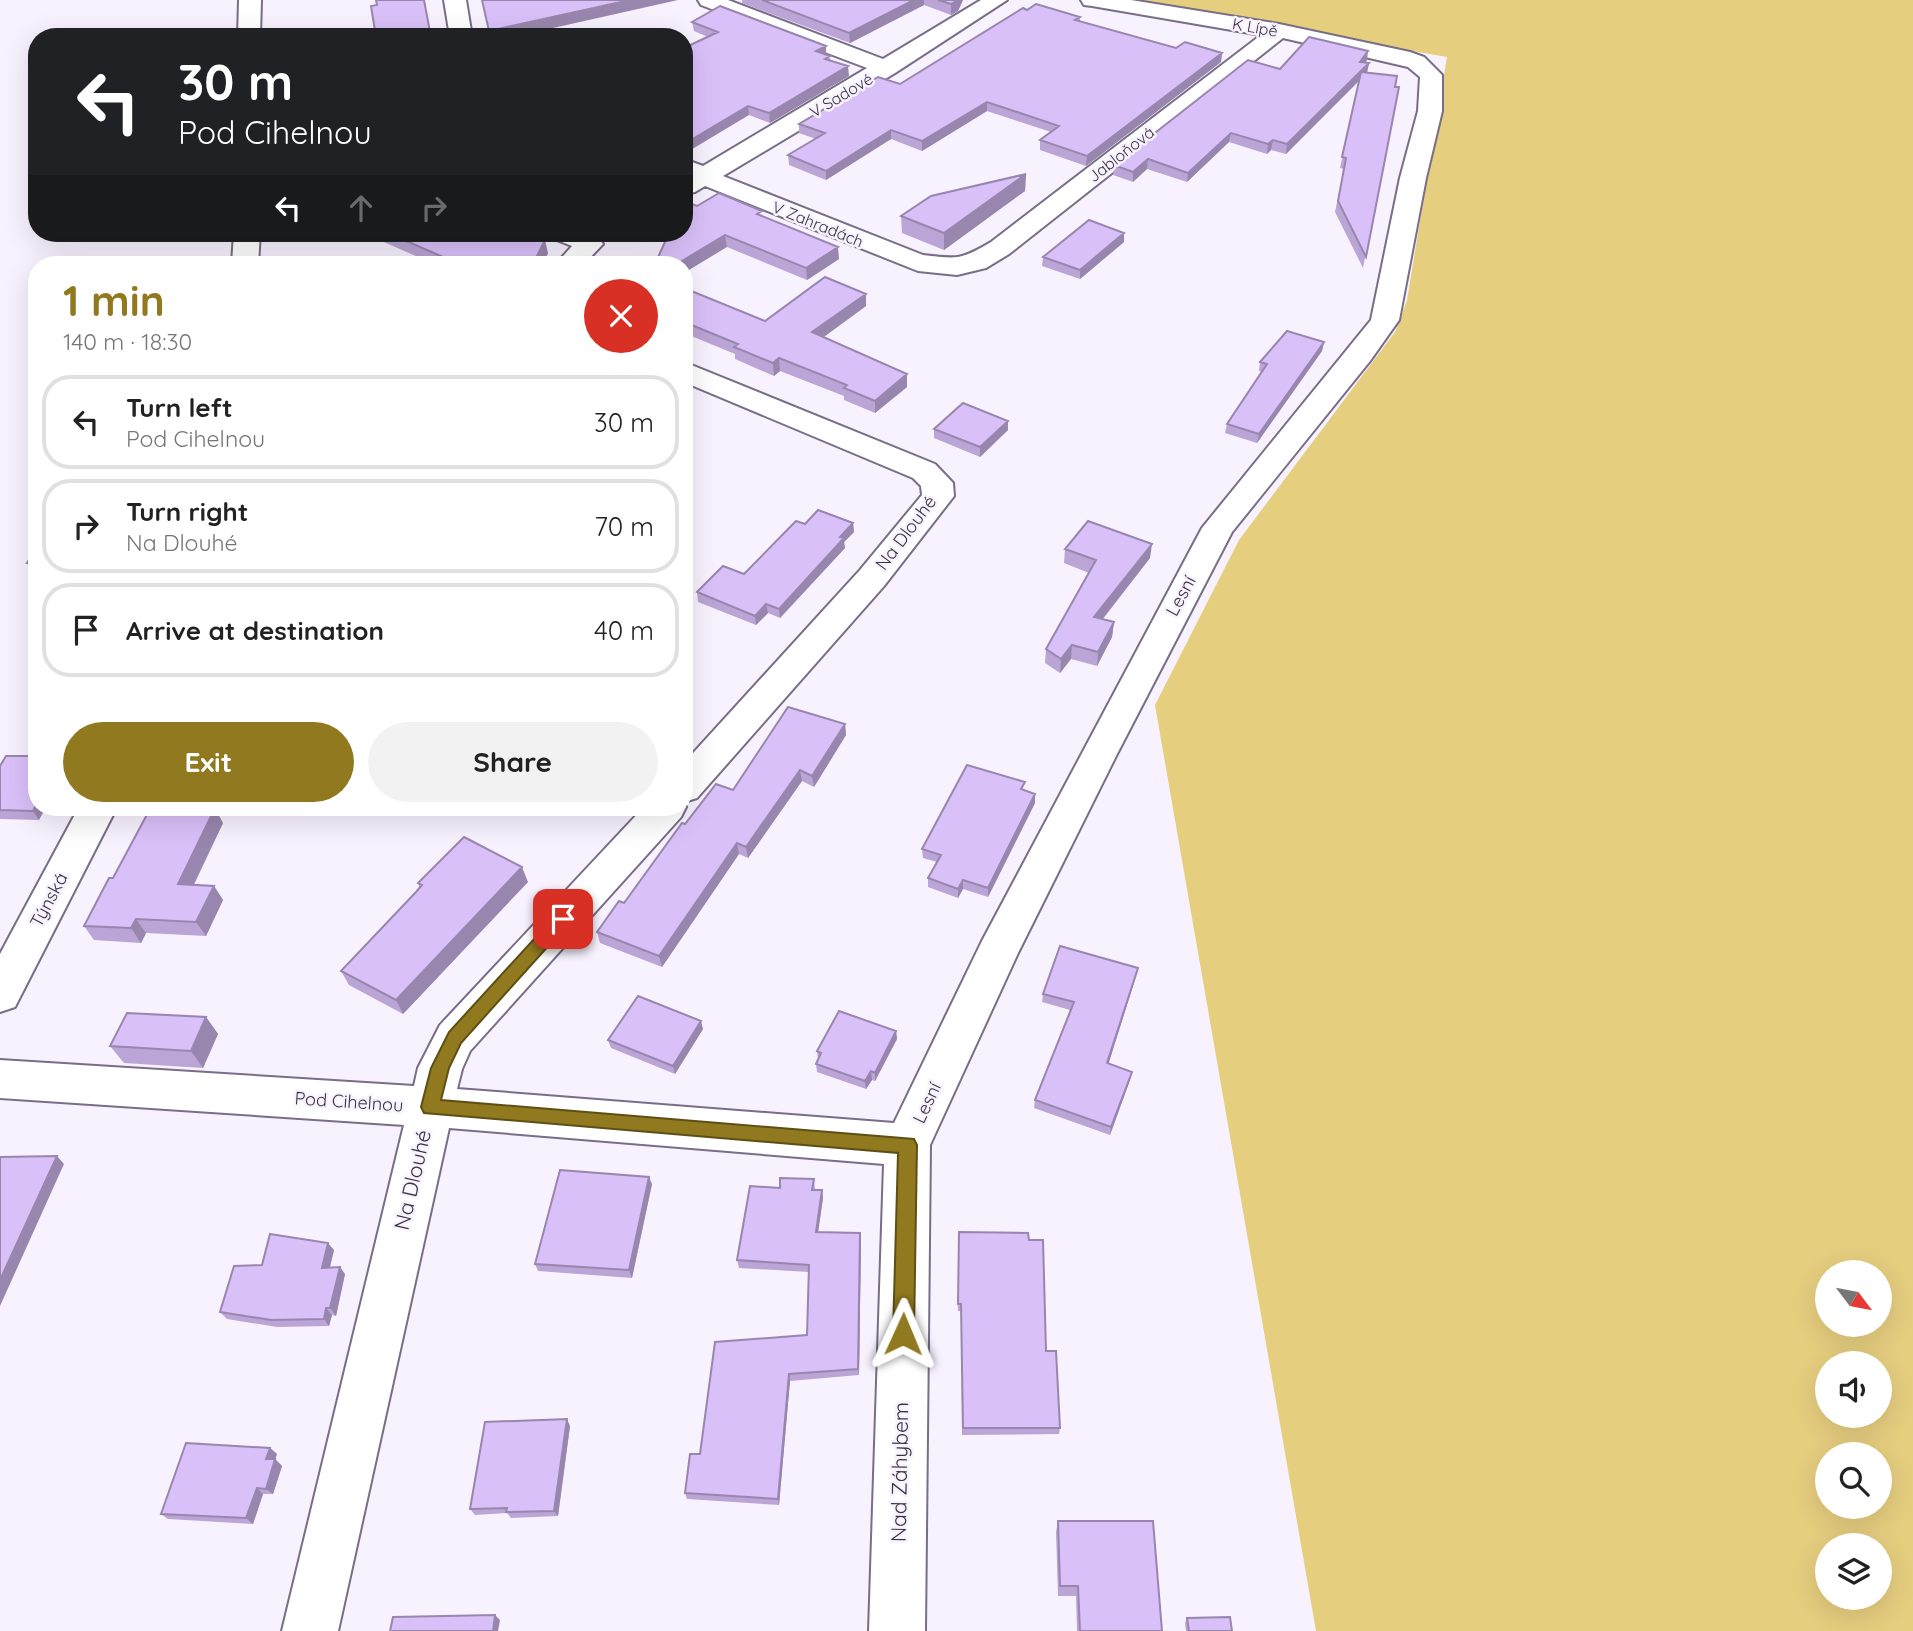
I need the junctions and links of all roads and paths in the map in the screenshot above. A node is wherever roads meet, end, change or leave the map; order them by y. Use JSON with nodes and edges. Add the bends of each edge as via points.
{"nodes":[{"id":1,"x":250,"y":0,"type":"edge"},
{"id":2,"x":455,"y":0,"type":"edge"},
{"id":3,"x":709,"y":0,"type":"edge"},
{"id":4,"x":996,"y":0,"type":"edge"},
{"id":5,"x":1092,"y":0,"type":"edge"},
{"id":6,"x":248,"y":28,"type":"edge"},
{"id":7,"x":460,"y":28,"type":"edge"},
{"id":8,"x":1279,"y":31,"type":"junction"},
{"id":9,"x":1416,"y":62,"type":"joint"},
{"id":10,"x":887,"y":68,"type":"junction"},
{"id":11,"x":693,"y":176,"type":"edge"},
{"id":12,"x":693,"y":178,"type":"edge"},
{"id":13,"x":594,"y":242,"type":"edge"},
{"id":14,"x":578,"y":256,"type":"edge"},
{"id":15,"x":957,"y":267,"type":"joint"},
{"id":16,"x":693,"y":375,"type":"edge"},
{"id":17,"x":693,"y":778,"type":"edge"},
{"id":18,"x":93,"y":816,"type":"edge"},
{"id":19,"x":659,"y":816,"type":"edge"},
{"id":20,"x":0,"y":994,"type":"edge"},
{"id":21,"x":0,"y":1079,"type":"edge"},
{"id":22,"x":430,"y":1107,"type":"junction"},
{"id":23,"x":907,"y":1145,"type":"junction"},
{"id":24,"x":310,"y":1631,"type":"edge"},
{"id":25,"x":897,"y":1631,"type":"edge"}],
"edges":[{"from":1,"to":6,"type":"street"},
{"from":2,"to":7,"type":"street"},
{"from":3,"to":10,"type":"street"},
{"from":4,"to":10,"type":"street","name":"V Sadové"},
{"from":5,"to":8,"type":"street","name":"K Lípě"},
{"from":8,"to":9,"type":"street","name":"K Lípě"},
{"from":8,"to":15,"type":"street","name":"Jabloňová","via":[[1000,247],[977,262]]},
{"from":9,"to":23,"type":"street","name":"Lesní","via":[[1431,75],[1430,111],[1385,320],[1217,528],[997,953]]},
{"from":10,"to":11,"type":"street","name":"V Sadové"},
{"from":12,"to":15,"type":"street","name":"V Zahradách","via":[[897,256],[936,267]]},
{"from":13,"to":14,"type":"street"},
{"from":16,"to":17,"type":"street","name":"Na Dlouhé","via":[[924,471],[937,482],[938,496],[872,578]]},
{"from":18,"to":20,"type":"street","name":"Týnská"},
{"from":19,"to":22,"type":"street","name":"Na Dlouhé","via":[[455,1038],[440,1068]]},
{"from":21,"to":22,"type":"street","name":"Pod Cihelnou"},
{"from":22,"to":23,"type":"street","name":"Pod Cihelnou"},
{"from":22,"to":24,"type":"street","name":"Na Dlouhé"},
{"from":23,"to":25,"type":"street","name":"Nad Záhybem"}]}
